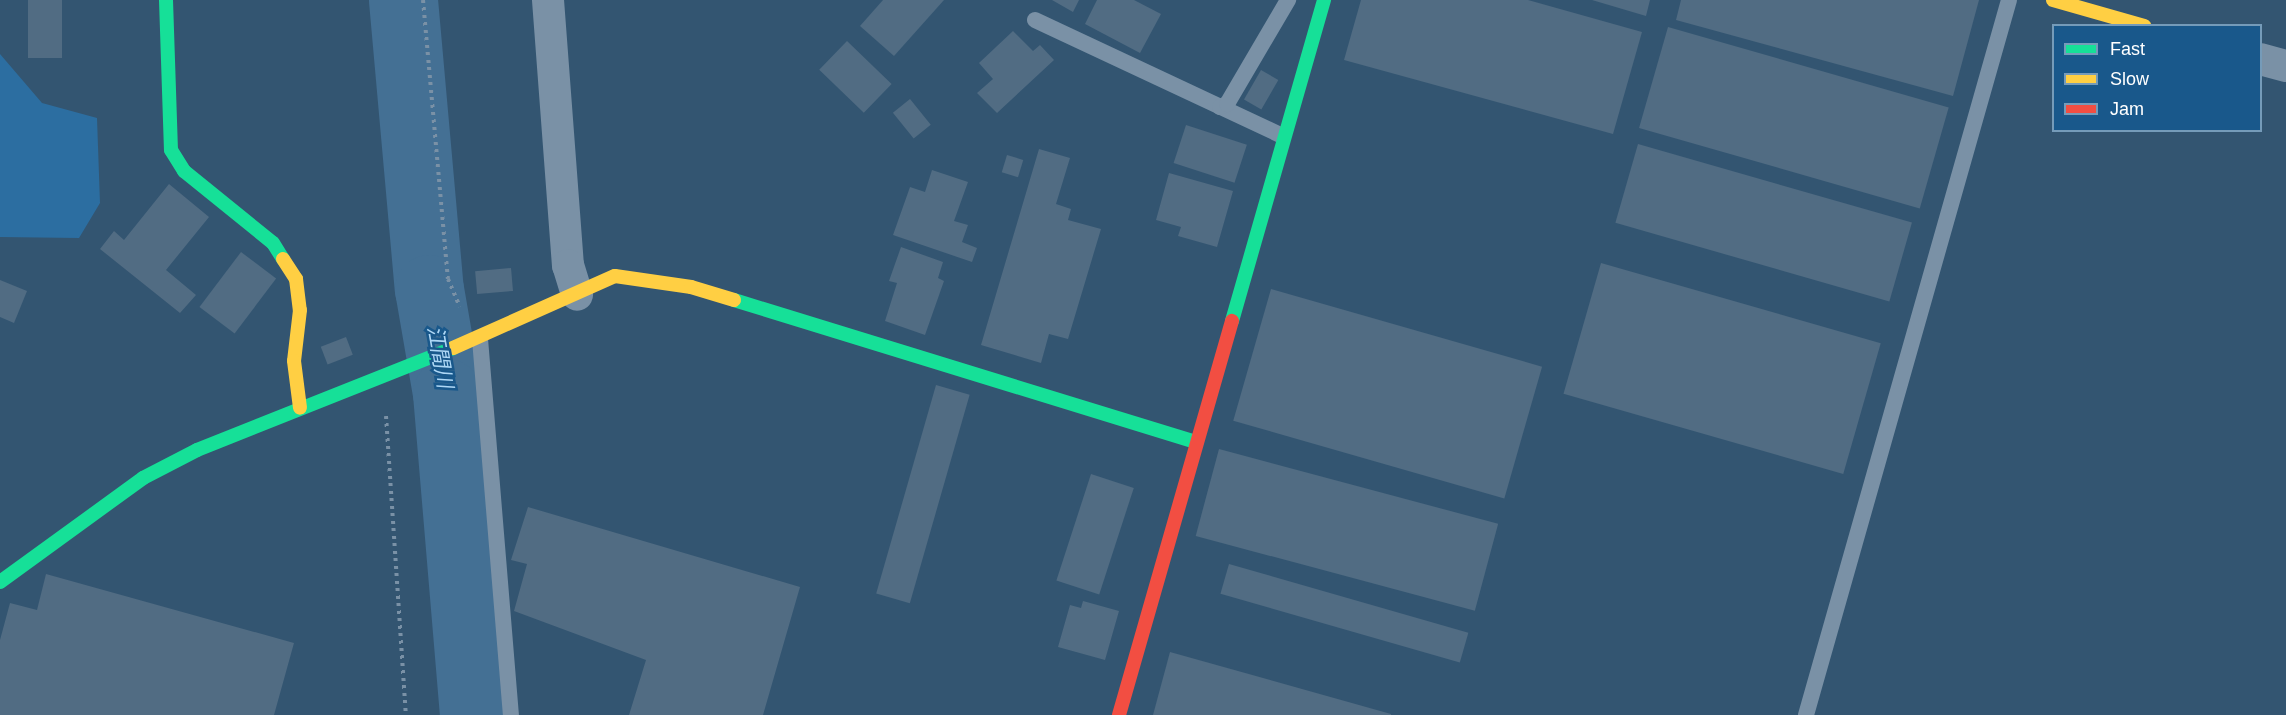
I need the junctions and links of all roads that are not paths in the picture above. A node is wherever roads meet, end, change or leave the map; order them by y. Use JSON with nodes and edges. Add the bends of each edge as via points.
{"nodes":[{"id":1,"x":166,"y":0,"type":"edge"},
{"id":2,"x":548,"y":0,"type":"edge"},
{"id":3,"x":1288,"y":0,"type":"edge"},
{"id":4,"x":1324,"y":0,"type":"edge"},
{"id":5,"x":2009,"y":0,"type":"edge"},
{"id":6,"x":2053,"y":0,"type":"edge"},
{"id":7,"x":1035,"y":20,"type":"dead end"},
{"id":8,"x":2137,"y":24,"type":"edge"},
{"id":9,"x":2262,"y":59,"type":"edge"},
{"id":10,"x":2286,"y":66,"type":"edge"},
{"id":11,"x":1220,"y":107,"type":"junction"},
{"id":12,"x":1281,"y":135,"type":"junction"},
{"id":13,"x":577,"y":295,"type":"junction"},
{"id":14,"x":480,"y":339,"type":"junction"},
{"id":15,"x":300,"y":408,"type":"junction"},
{"id":16,"x":1197,"y":442,"type":"junction"},
{"id":17,"x":0,"y":582,"type":"edge"},
{"id":18,"x":511,"y":715,"type":"edge"},
{"id":19,"x":1119,"y":715,"type":"edge"},
{"id":20,"x":1806,"y":715,"type":"edge"}],
"edges":[{"from":1,"to":15,"type":"street","via":[[171,150],[184,171],[273,243],[297,279],[300,310],[294,361]]},
{"from":2,"to":13,"type":"street","via":[[568,265]]},
{"from":3,"to":11,"type":"lane","via":[[1227,105]]},
{"from":4,"to":12,"type":"street"},
{"from":5,"to":20,"type":"lane"},
{"from":6,"to":8,"type":"street"},
{"from":7,"to":11,"type":"lane"},
{"from":9,"to":10,"type":"street"},
{"from":11,"to":12,"type":"lane"},
{"from":12,"to":16,"type":"street"},
{"from":13,"to":14,"type":"street"},
{"from":13,"to":16,"type":"street","via":[[615,276],[691,287]]},
{"from":14,"to":15,"type":"street"},
{"from":14,"to":18,"type":"lane","via":[[481,394]]},
{"from":15,"to":17,"type":"street","via":[[143,478]]},
{"from":16,"to":19,"type":"street"}]}
